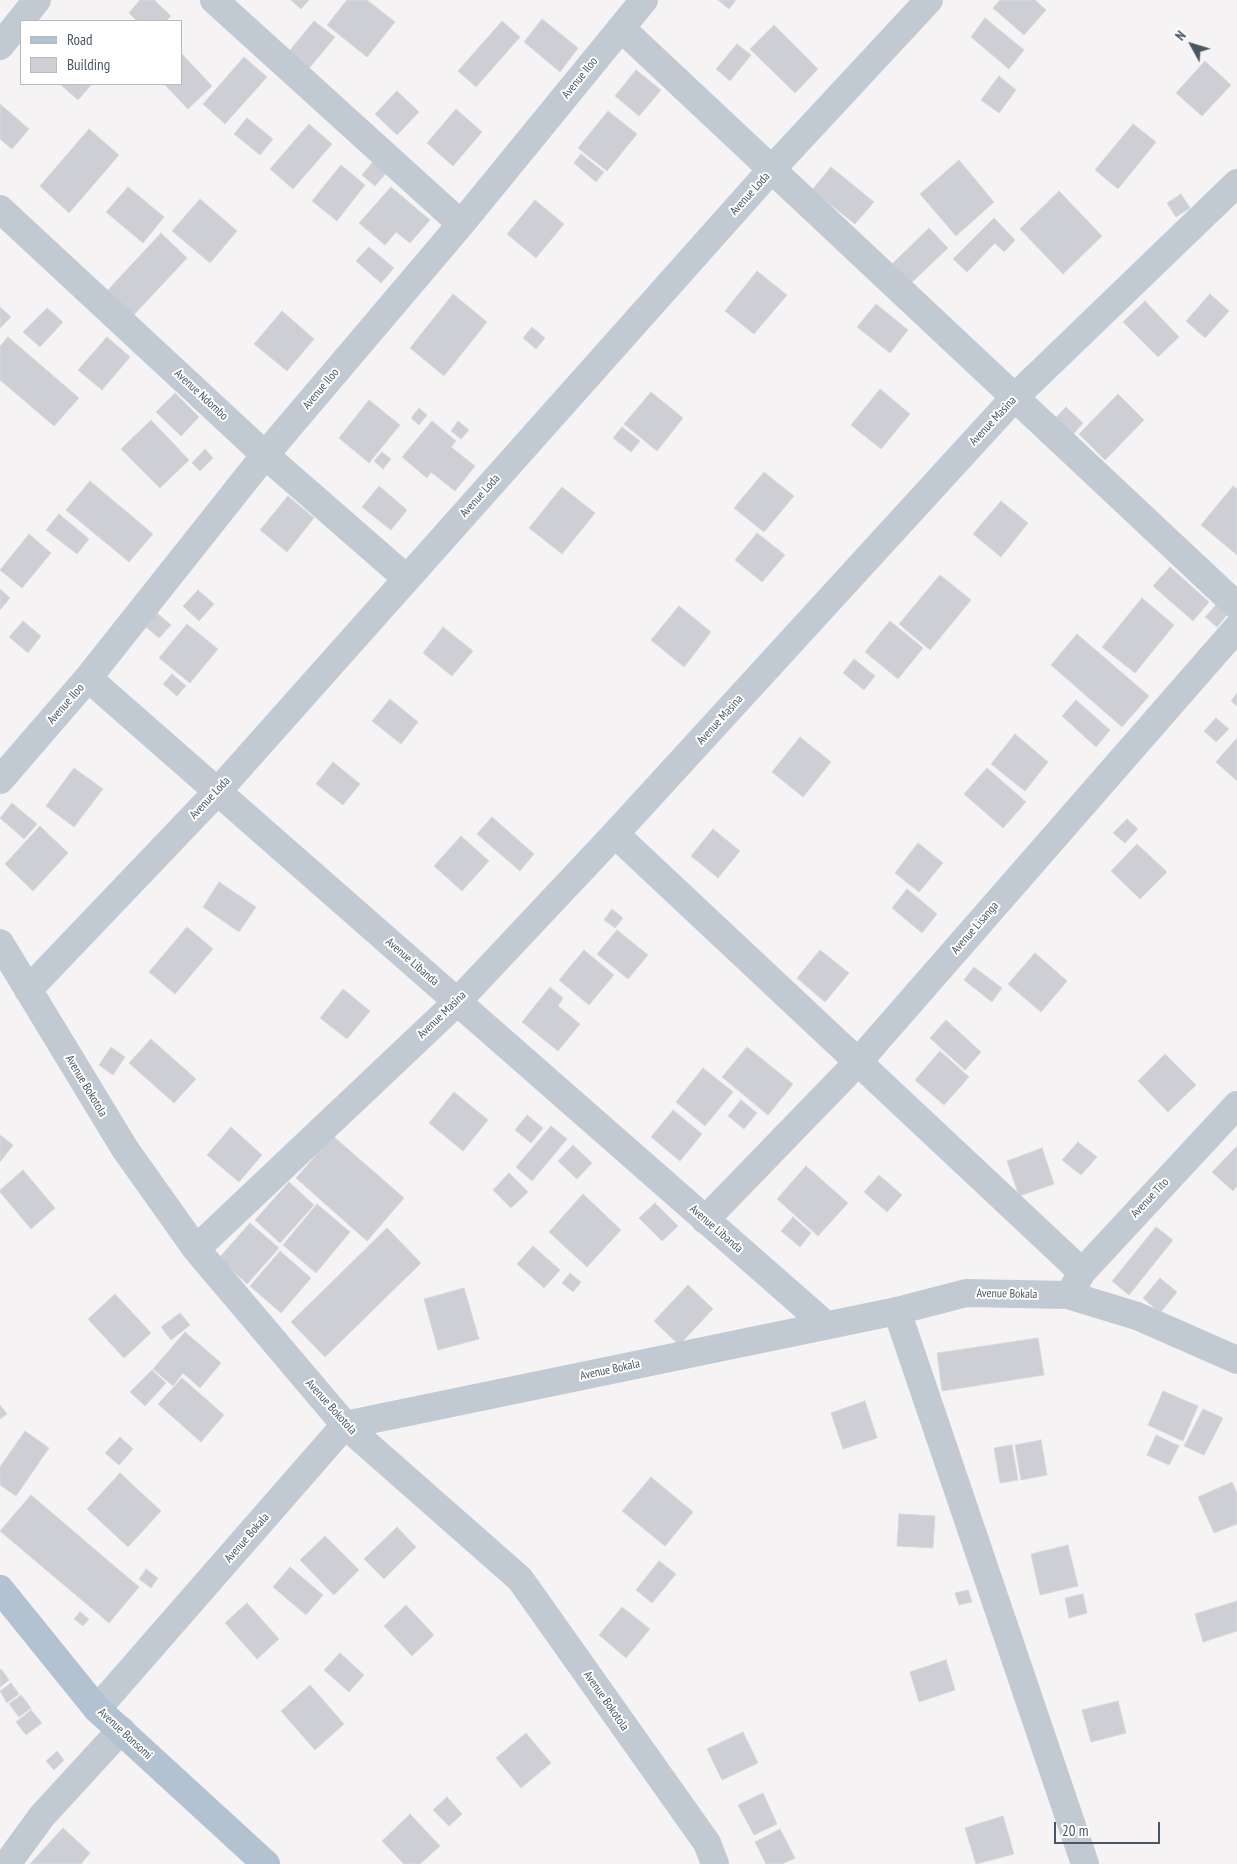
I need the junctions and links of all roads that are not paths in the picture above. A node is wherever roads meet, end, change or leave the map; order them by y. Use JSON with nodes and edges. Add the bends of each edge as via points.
{"nodes":[{"id":1,"x":37,"y":0,"type":"edge"},
{"id":2,"x":214,"y":0,"type":"edge"},
{"id":3,"x":644,"y":0,"type":"edge"},
{"id":4,"x":929,"y":0,"type":"edge"},
{"id":5,"x":21,"y":20,"type":"edge"},
{"id":6,"x":20,"y":21,"type":"edge"},
{"id":7,"x":621,"y":28,"type":"junction"},
{"id":8,"x":0,"y":46,"type":"edge"},
{"id":9,"x":771,"y":170,"type":"junction"},
{"id":10,"x":1237,"y":183,"type":"edge"},
{"id":11,"x":0,"y":208,"type":"edge"},
{"id":12,"x":461,"y":224,"type":"junction"},
{"id":13,"x":1015,"y":397,"type":"junction"},
{"id":14,"x":265,"y":455,"type":"junction"},
{"id":15,"x":406,"y":578,"type":"junction"},
{"id":16,"x":1237,"y":606,"type":"edge"},
{"id":17,"x":1237,"y":628,"type":"edge"},
{"id":18,"x":88,"y":678,"type":"junction"},
{"id":19,"x":0,"y":780,"type":"edge"},
{"id":20,"x":217,"y":792,"type":"junction"},
{"id":21,"x":615,"y":834,"type":"junction"},
{"id":22,"x":0,"y":943,"type":"edge"},
{"id":23,"x":28,"y":990,"type":"junction"},
{"id":24,"x":457,"y":1002,"type":"junction"},
{"id":25,"x":858,"y":1062,"type":"junction"},
{"id":26,"x":1237,"y":1105,"type":"edge"},
{"id":27,"x":705,"y":1220,"type":"junction"},
{"id":28,"x":196,"y":1250,"type":"junction"},
{"id":29,"x":1075,"y":1284,"type":"junction"},
{"id":30,"x":896,"y":1311,"type":"junction"},
{"id":31,"x":826,"y":1325,"type":"junction"},
{"id":32,"x":1237,"y":1360,"type":"edge"},
{"id":33,"x":345,"y":1425,"type":"junction"},
{"id":34,"x":0,"y":1589,"type":"edge"},
{"id":35,"x":98,"y":1709,"type":"junction"},
{"id":36,"x":121,"y":1730,"type":"junction"},
{"id":37,"x":7,"y":1864,"type":"edge"},
{"id":38,"x":266,"y":1864,"type":"edge"},
{"id":39,"x":715,"y":1864,"type":"edge"},
{"id":40,"x":1085,"y":1864,"type":"edge"}],
"edges":[{"from":1,"to":5,"type":"street"},
{"from":2,"to":12,"type":"street"},
{"from":3,"to":7,"type":"street","name":"Avenue Iloo"},
{"from":4,"to":9,"type":"street","name":"Avenue Loda"},
{"from":6,"to":8,"type":"street"},
{"from":7,"to":9,"type":"street"},
{"from":7,"to":12,"type":"street","name":"Avenue Iloo"},
{"from":9,"to":13,"type":"street"},
{"from":9,"to":15,"type":"street","name":"Avenue Loda"},
{"from":10,"to":13,"type":"street","name":"Avenue Masina"},
{"from":11,"to":14,"type":"street","name":"Avenue Ndombo"},
{"from":12,"to":14,"type":"street","name":"Avenue Iloo"},
{"from":13,"to":16,"type":"street"},
{"from":13,"to":21,"type":"street","name":"Avenue Masina"},
{"from":14,"to":15,"type":"street","name":"Avenue Ndombo"},
{"from":14,"to":18,"type":"street","name":"Avenue Iloo"},
{"from":15,"to":20,"type":"street","name":"Avenue Loda"},
{"from":17,"to":25,"type":"street","name":"Avenue Lisanga"},
{"from":18,"to":19,"type":"street","name":"Avenue Iloo"},
{"from":18,"to":20,"type":"street","name":"Avenue Libanda"},
{"from":20,"to":23,"type":"street","name":"Avenue Loda"},
{"from":20,"to":24,"type":"street","name":"Avenue Libanda"},
{"from":21,"to":24,"type":"street","name":"Avenue Masina"},
{"from":21,"to":25,"type":"street"},
{"from":22,"to":23,"type":"street","name":"Avenue Bokotola"},
{"from":23,"to":28,"type":"street","name":"Avenue Bokotola","via":[[125,1149]]},
{"from":24,"to":27,"type":"street","name":"Avenue Libanda"},
{"from":24,"to":28,"type":"street","name":"Avenue Masina"},
{"from":25,"to":27,"type":"street","name":"Avenue Lisanga"},
{"from":25,"to":29,"type":"street"},
{"from":26,"to":29,"type":"street","name":"Avenue Tito"},
{"from":27,"to":31,"type":"street","name":"Avenue Libanda"},
{"from":28,"to":33,"type":"street","name":"Avenue Bokotola"},
{"from":29,"to":30,"type":"street","name":"Avenue Bokala","via":[[966,1293]]},
{"from":29,"to":32,"type":"street","name":"Avenue Bokala","via":[[1137,1316]]},
{"from":30,"to":31,"type":"street","name":"Avenue Bokala"},
{"from":30,"to":40,"type":"street"},
{"from":31,"to":33,"type":"street","name":"Avenue Bokala"},
{"from":33,"to":35,"type":"street","name":"Avenue Bokala"},
{"from":33,"to":39,"type":"street","name":"Avenue Bokotola","via":[[520,1579],[707,1843]]},
{"from":34,"to":35,"type":"main road","name":"Avenue Bonsomi"},
{"from":35,"to":36,"type":"main road","name":"Avenue Bonsomi"},
{"from":36,"to":37,"type":"street","via":[[42,1816]]},
{"from":36,"to":38,"type":"main road","name":"Avenue Bonsomi"}]}
